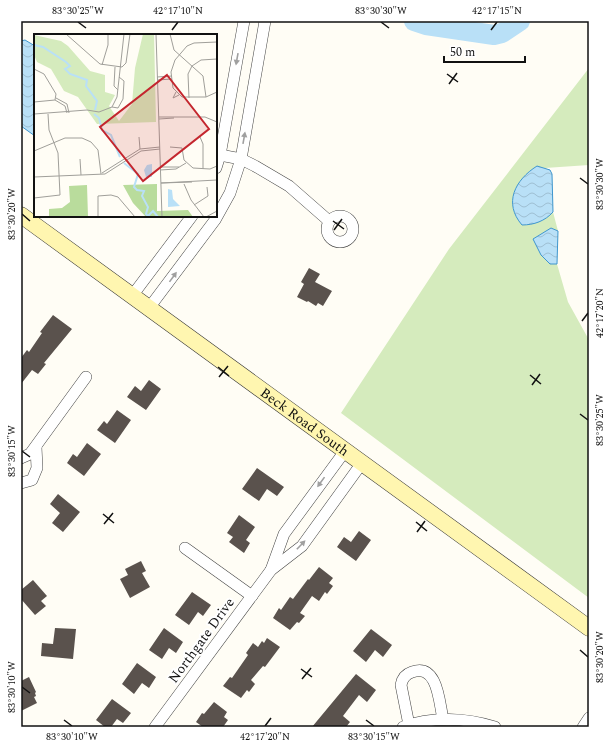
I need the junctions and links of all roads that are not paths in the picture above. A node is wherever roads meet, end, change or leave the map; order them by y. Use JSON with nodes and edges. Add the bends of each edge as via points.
{"nodes":[{"id":1,"x":244,"y":21,"type":"edge"},
{"id":2,"x":265,"y":21,"type":"edge"},
{"id":3,"x":220,"y":155,"type":"junction"},
{"id":4,"x":241,"y":159,"type":"junction"},
{"id":5,"x":217,"y":165,"type":"edge"},
{"id":6,"x":21,"y":215,"type":"edge"},
{"id":7,"x":217,"y":216,"type":"edge"},
{"id":8,"x":191,"y":217,"type":"edge"},
{"id":9,"x":216,"y":217,"type":"edge"},
{"id":10,"x":329,"y":221,"type":"dead end"},
{"id":11,"x":132,"y":296,"type":"junction"},
{"id":12,"x":149,"y":308,"type":"junction"},
{"id":13,"x":86,"y":377,"type":"dead end"},
{"id":14,"x":36,"y":447,"type":"junction"},
{"id":15,"x":344,"y":451,"type":"junction"},
{"id":16,"x":21,"y":458,"type":"edge"},
{"id":17,"x":362,"y":463,"type":"junction"},
{"id":18,"x":21,"y":483,"type":"edge"},
{"id":19,"x":185,"y":548,"type":"dead end"},
{"id":20,"x":271,"y":570,"type":"junction"},
{"id":21,"x":252,"y":596,"type":"junction"},
{"id":22,"x":589,"y":628,"type":"edge"},
{"id":23,"x":589,"y":718,"type":"edge"},
{"id":24,"x":443,"y":719,"type":"junction"},
{"id":25,"x":406,"y":726,"type":"edge"},
{"id":26,"x":155,"y":727,"type":"edge"},
{"id":27,"x":495,"y":727,"type":"edge"},
{"id":28,"x":583,"y":727,"type":"edge"}],
"edges":[{"from":1,"to":3,"type":"street","one_way":true},
{"from":4,"to":2,"type":"street","one_way":true},
{"from":3,"to":4,"type":"street"},
{"from":3,"to":5,"type":"street"},
{"from":7,"to":4,"type":"street","one_way":true,"via":[[230,193]]},
{"from":4,"to":10,"type":"street","via":[[289,186]]},
{"from":6,"to":11,"type":"main road","name":"Beck Road South"},
{"from":8,"to":11,"type":"street"},
{"from":12,"to":9,"type":"street","one_way":true},
{"from":11,"to":12,"type":"main road","name":"Beck Road South"},
{"from":12,"to":15,"type":"main road","name":"Beck Road South"},
{"from":13,"to":14,"type":"street"},
{"from":14,"to":16,"type":"street","via":[[30,454]]},
{"from":14,"to":18,"type":"street","via":[[37,468],[32,480]]},
{"from":15,"to":17,"type":"main road","name":"Beck Road South"},
{"from":15,"to":20,"type":"street","name":"Northgate Drive","one_way":true,"via":[[284,534]]},
{"from":20,"to":17,"type":"street","name":"Northgate Drive","one_way":true,"via":[[302,546]]},
{"from":17,"to":22,"type":"main road","name":"Beck Road South"},
{"from":19,"to":21,"type":"street"},
{"from":20,"to":21,"type":"street","name":"Northgate Drive"},
{"from":21,"to":26,"type":"street","name":"Northgate Drive"},
{"from":23,"to":28,"type":"street"},
{"from":24,"to":25,"type":"street"},
{"from":24,"to":25,"type":"street","via":[[435,680],[429,673],[415,671],[406,675],[401,685]]},
{"from":24,"to":27,"type":"street"}]}
